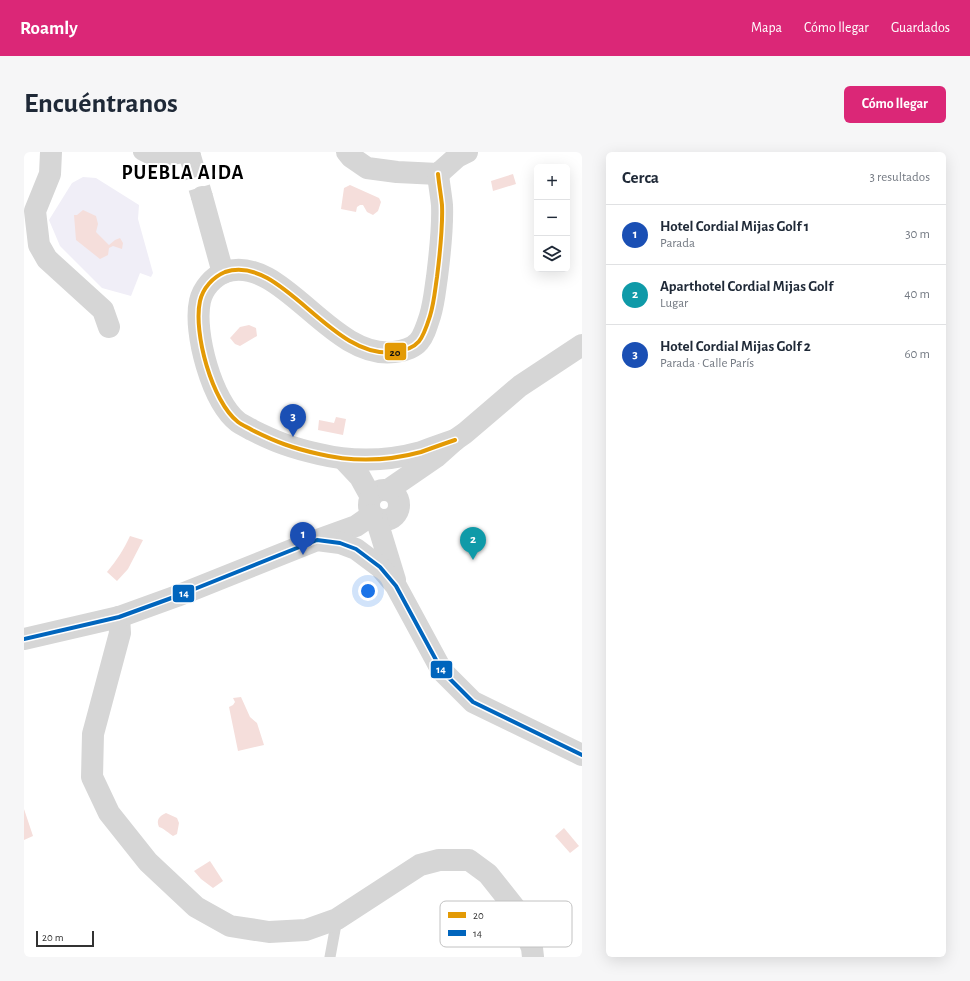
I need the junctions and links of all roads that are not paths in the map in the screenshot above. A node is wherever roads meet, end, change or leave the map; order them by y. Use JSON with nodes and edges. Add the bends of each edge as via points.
{"nodes":[{"id":1,"x":51,"y":152,"type":"edge"},
{"id":2,"x":141,"y":152,"type":"edge"},
{"id":3,"x":347,"y":152,"type":"edge"},
{"id":4,"x":467,"y":152,"type":"edge"},
{"id":5,"x":189,"y":154,"type":"edge"},
{"id":6,"x":438,"y":174,"type":"junction"},
{"id":7,"x":202,"y":197,"type":"tunnel mouth"},
{"id":8,"x":223,"y":273,"type":"junction"},
{"id":9,"x":109,"y":327,"type":"dead end"},
{"id":10,"x":582,"y":345,"type":"edge"},
{"id":11,"x":455,"y":440,"type":"junction"},
{"id":12,"x":340,"y":460,"type":"junction"},
{"id":13,"x":378,"y":502,"type":"junction"},
{"id":14,"x":317,"y":540,"type":"junction"},
{"id":15,"x":396,"y":586,"type":"junction"},
{"id":16,"x":119,"y":617,"type":"junction"},
{"id":17,"x":24,"y":638,"type":"edge"},
{"id":18,"x":582,"y":755,"type":"edge"},
{"id":19,"x":509,"y":901,"type":"edge"},
{"id":20,"x":337,"y":919,"type":"junction"},
{"id":21,"x":532,"y":947,"type":"edge"},
{"id":22,"x":330,"y":957,"type":"edge"},
{"id":23,"x":533,"y":957,"type":"edge"}],
"edges":[{"from":1,"to":9,"type":"street","via":[[50,174],[35,211],[39,245],[47,259],[103,310]]},
{"from":2,"to":5,"type":"street","via":[[157,160]]},
{"from":3,"to":6,"type":"street","via":[[367,168]]},
{"from":4,"to":6,"type":"street","via":[[457,157]]},
{"from":6,"to":8,"type":"street","via":[[442,213],[433,305],[425,332],[417,344],[406,350],[387,353],[369,350],[347,340],[282,287],[266,278],[235,270]]},
{"from":7,"to":8,"type":"street"},
{"from":8,"to":12,"type":"street","via":[[209,283],[200,300],[198,325],[204,357],[218,396],[238,422],[270,439]]},
{"from":10,"to":11,"type":"street","via":[[520,386]]},
{"from":11,"to":12,"type":"street","via":[[392,458]]},
{"from":11,"to":13,"type":"street"},
{"from":12,"to":13,"type":"street","via":[[368,468],[381,482]]},
{"from":13,"to":14,"type":"street","via":[[356,526]]},
{"from":13,"to":15,"type":"street"},
{"from":14,"to":15,"type":"street","via":[[340,543],[356,549],[380,567]]},
{"from":14,"to":16,"type":"street"},
{"from":15,"to":18,"type":"street","via":[[442,671],[473,702]]},
{"from":16,"to":17,"type":"street"},
{"from":16,"to":20,"type":"street","via":[[120,633],[93,734],[92,777],[109,813],[148,862],[196,907],[230,926],[269,932],[306,930]]},
{"from":19,"to":20,"type":"street","via":[[488,874],[469,860],[439,860],[420,866]]},
{"from":20,"to":22,"type":"lane"},
{"from":21,"to":23,"type":"street"}]}
